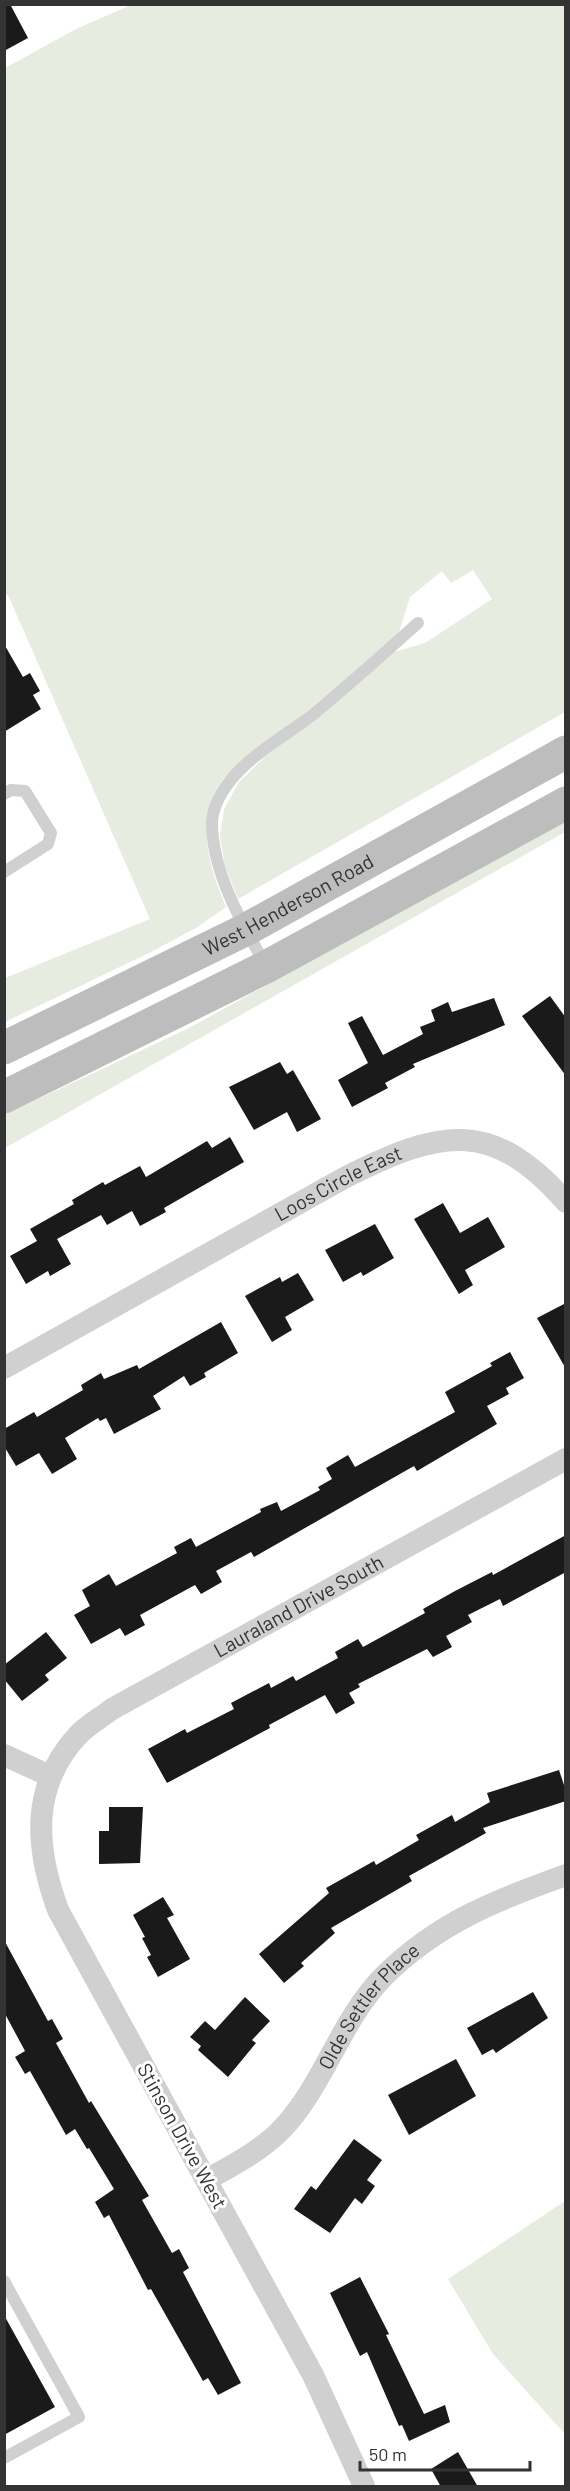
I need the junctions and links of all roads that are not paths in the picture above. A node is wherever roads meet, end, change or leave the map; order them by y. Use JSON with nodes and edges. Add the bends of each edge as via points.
{"nodes":[{"id":1,"x":418,"y":623,"type":"dead end"},
{"id":2,"x":566,"y":752,"type":"edge"},
{"id":3,"x":4,"y":794,"type":"edge"},
{"id":4,"x":566,"y":802,"type":"edge"},
{"id":5,"x":4,"y":872,"type":"edge"},
{"id":6,"x":245,"y":930,"type":"junction"},
{"id":7,"x":266,"y":967,"type":"junction"},
{"id":8,"x":4,"y":1048,"type":"edge"},
{"id":9,"x":4,"y":1097,"type":"edge"},
{"id":10,"x":566,"y":1202,"type":"edge"},
{"id":11,"x":4,"y":1368,"type":"edge"},
{"id":12,"x":566,"y":1459,"type":"edge"},
{"id":13,"x":4,"y":1755,"type":"edge"},
{"id":14,"x":50,"y":1776,"type":"junction"},
{"id":15,"x":566,"y":1875,"type":"edge"},
{"id":16,"x":206,"y":2180,"type":"junction"},
{"id":17,"x":4,"y":2281,"type":"edge"},
{"id":18,"x":4,"y":2458,"type":"edge"},
{"id":19,"x":364,"y":2487,"type":"edge"}],
"edges":[{"from":1,"to":6,"type":"lane","via":[[311,716],[243,767],[225,788],[212,821],[217,858]]},
{"from":2,"to":6,"type":"main road","name":"West Henderson Road"},
{"from":3,"to":5,"type":"lane","via":[[10,790],[24,791],[51,833],[48,844]]},
{"from":4,"to":7,"type":"main road"},
{"from":6,"to":7,"type":"lane"},
{"from":6,"to":8,"type":"main road","name":"West Henderson Road"},
{"from":7,"to":9,"type":"main road"},
{"from":10,"to":11,"type":"street","name":"Loos Circle East","via":[[543,1176],[496,1145],[470,1138],[439,1140],[401,1150]]},
{"from":12,"to":14,"type":"street","name":"Lauraland Drive South","via":[[112,1709],[81,1732]]},
{"from":13,"to":14,"type":"street"},
{"from":14,"to":16,"type":"street","name":"Stinson Drive West","via":[[42,1810],[40,1846],[58,1910]]},
{"from":15,"to":16,"type":"street","name":"Olde Settler Place","via":[[483,1905],[412,1951],[382,1978],[352,2018],[299,2108],[281,2130],[234,2165]]},
{"from":16,"to":19,"type":"street","name":"Stinson Drive West","via":[[313,2375]]},
{"from":17,"to":18,"type":"lane","via":[[79,2417]]}]}
